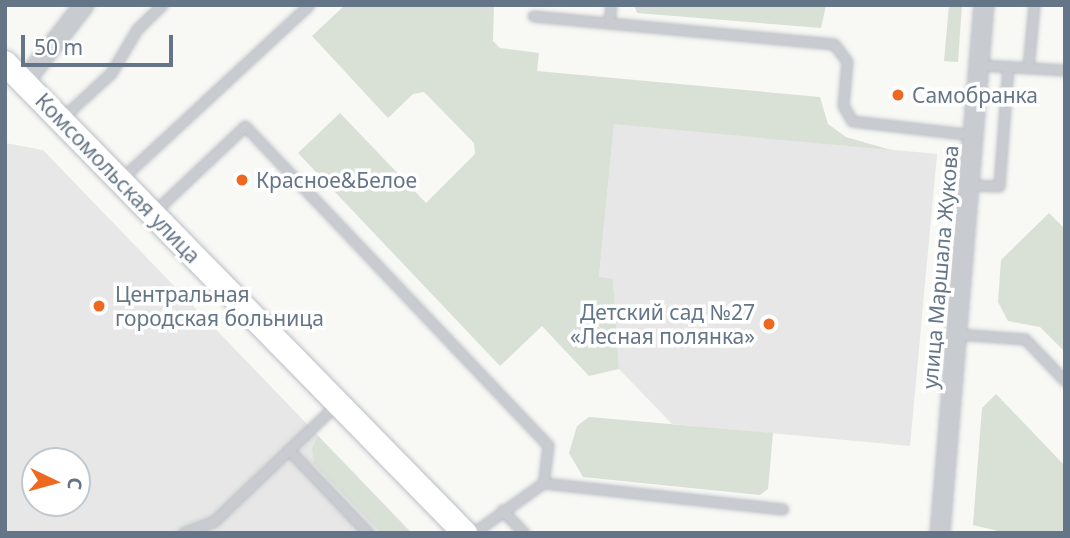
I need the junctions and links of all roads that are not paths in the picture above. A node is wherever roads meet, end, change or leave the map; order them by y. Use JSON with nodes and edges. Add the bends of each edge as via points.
{"nodes":[{"id":1,"x":84,"y":5,"type":"edge"},
{"id":2,"x":162,"y":5,"type":"edge"},
{"id":3,"x":309,"y":5,"type":"edge"},
{"id":4,"x":611,"y":5,"type":"edge"},
{"id":5,"x":985,"y":5,"type":"edge"},
{"id":6,"x":1034,"y":5,"type":"edge"},
{"id":7,"x":533,"y":16,"type":"dead end"},
{"id":8,"x":609,"y":23,"type":"junction"},
{"id":9,"x":5,"y":63,"type":"edge"},
{"id":10,"x":980,"y":65,"type":"junction"},
{"id":11,"x":1009,"y":66,"type":"junction"},
{"id":12,"x":1028,"y":68,"type":"junction"},
{"id":13,"x":1065,"y":70,"type":"edge"},
{"id":14,"x":24,"y":82,"type":"junction"},
{"id":15,"x":61,"y":120,"type":"junction"},
{"id":16,"x":974,"y":135,"type":"junction"},
{"id":17,"x":120,"y":180,"type":"junction"},
{"id":18,"x":970,"y":185,"type":"junction"},
{"id":19,"x":153,"y":213,"type":"junction"},
{"id":20,"x":957,"y":334,"type":"junction"},
{"id":21,"x":1065,"y":381,"type":"edge"},
{"id":22,"x":338,"y":403,"type":"junction"},
{"id":23,"x":289,"y":450,"type":"junction"},
{"id":24,"x":543,"y":484,"type":"junction"},
{"id":25,"x":783,"y":509,"type":"dead end"},
{"id":26,"x":502,"y":510,"type":"junction"},
{"id":27,"x":184,"y":533,"type":"edge"},
{"id":28,"x":368,"y":533,"type":"edge"},
{"id":29,"x":465,"y":533,"type":"edge"},
{"id":30,"x":474,"y":533,"type":"edge"},
{"id":31,"x":524,"y":533,"type":"edge"},
{"id":32,"x":940,"y":533,"type":"edge"}],
"edges":[{"from":1,"to":14,"type":"street"},
{"from":2,"to":15,"type":"lane","via":[[137,29],[111,73]]},
{"from":3,"to":17,"type":"lane"},
{"from":4,"to":8,"type":"lane"},
{"from":5,"to":10,"type":"street","name":"улица Маршала Жукова"},
{"from":6,"to":12,"type":"lane"},
{"from":7,"to":8,"type":"lane"},
{"from":8,"to":16,"type":"lane","via":[[834,44],[847,61],[843,105],[852,121]]},
{"from":9,"to":14,"type":"street","name":"Комсомольская улица"},
{"from":10,"to":11,"type":"lane"},
{"from":10,"to":16,"type":"street","name":"улица Маршала Жукова"},
{"from":11,"to":12,"type":"lane"},
{"from":11,"to":18,"type":"lane","via":[[999,186]]},
{"from":12,"to":13,"type":"lane"},
{"from":14,"to":15,"type":"street","name":"Комсомольская улица"},
{"from":15,"to":17,"type":"street","name":"Комсомольская улица"},
{"from":16,"to":18,"type":"street","name":"улица Маршала Жукова"},
{"from":17,"to":19,"type":"street","name":"Комсомольская улица"},
{"from":18,"to":20,"type":"street","name":"улица Маршала Жукова"},
{"from":19,"to":22,"type":"street","name":"Комсомольская улица"},
{"from":19,"to":24,"type":"lane","via":[[245,125],[548,445]]},
{"from":20,"to":21,"type":"lane","via":[[1025,339]]},
{"from":20,"to":32,"type":"street","name":"улица Маршала Жукова"},
{"from":22,"to":23,"type":"lane"},
{"from":22,"to":29,"type":"street","name":"Комсомольская улица"},
{"from":23,"to":27,"type":"lane","via":[[214,521]]},
{"from":23,"to":28,"type":"lane"},
{"from":24,"to":25,"type":"lane"},
{"from":24,"to":26,"type":"lane"},
{"from":26,"to":30,"type":"lane"},
{"from":26,"to":31,"type":"lane"}]}
